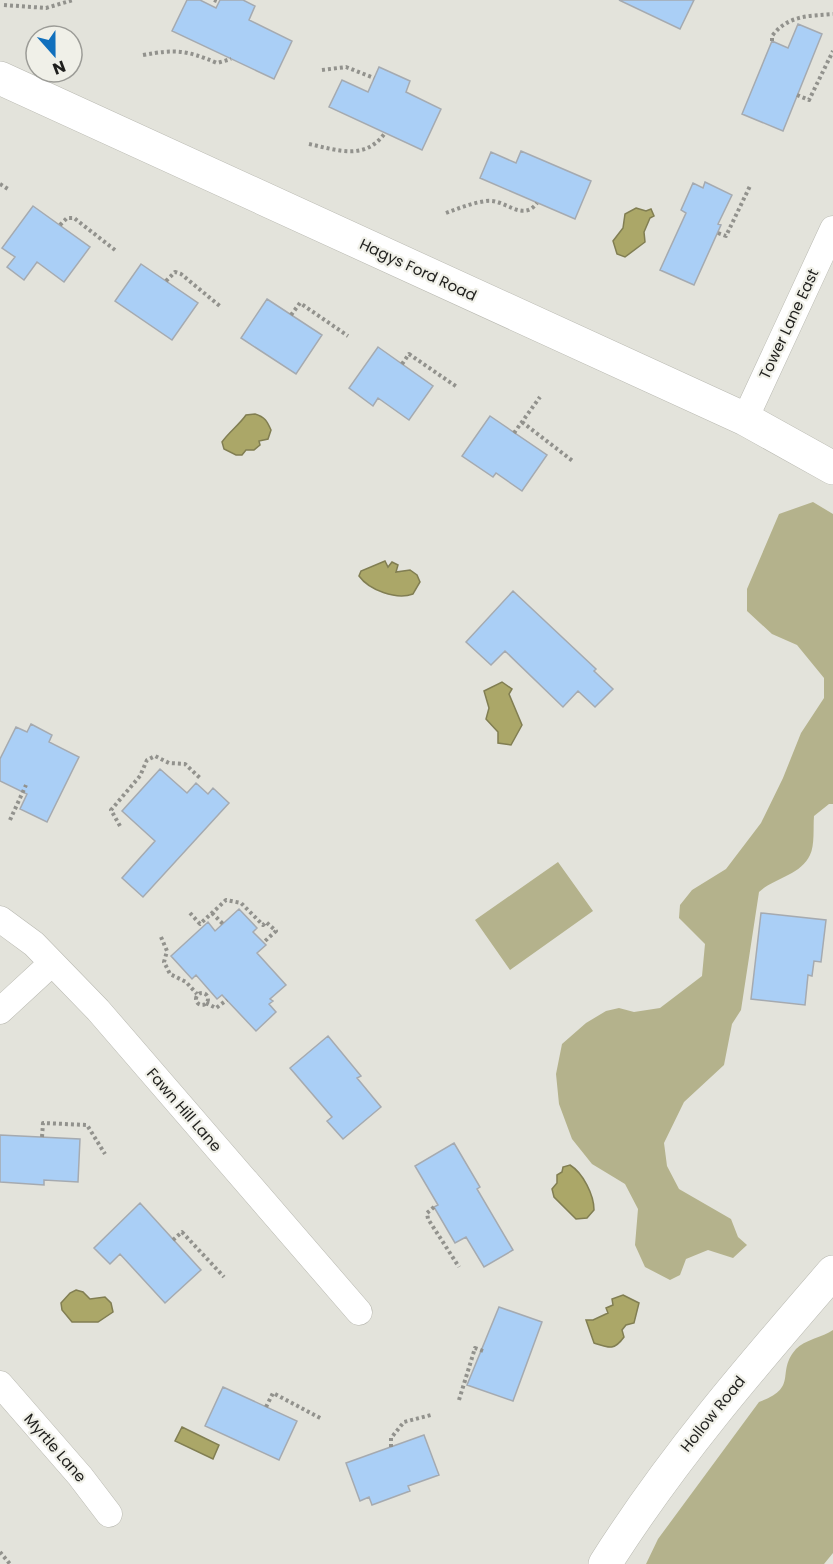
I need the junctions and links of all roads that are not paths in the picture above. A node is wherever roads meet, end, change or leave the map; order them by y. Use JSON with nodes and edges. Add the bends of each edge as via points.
{"nodes":[{"id":1,"x":0,"y":78,"type":"edge"},
{"id":2,"x":833,"y":229,"type":"edge"},
{"id":3,"x":745,"y":419,"type":"junction"},
{"id":4,"x":833,"y":468,"type":"edge"},
{"id":5,"x":0,"y":919,"type":"edge"},
{"id":6,"x":52,"y":963,"type":"junction"},
{"id":7,"x":0,"y":1011,"type":"edge"},
{"id":8,"x":833,"y":1272,"type":"edge"},
{"id":9,"x":359,"y":1312,"type":"dead end"},
{"id":10,"x":0,"y":1384,"type":"edge"},
{"id":11,"x":109,"y":1514,"type":"dead end"},
{"id":12,"x":605,"y":1564,"type":"edge"}],
"edges":[{"from":1,"to":3,"type":"street","name":"Hagys Ford Road"},
{"from":2,"to":3,"type":"street","name":"Tower Lane East"},
{"from":3,"to":4,"type":"street","name":"Hagys Ford Road"},
{"from":5,"to":6,"type":"street","name":"Fawn Hill Lane"},
{"from":6,"to":7,"type":"street"},
{"from":6,"to":9,"type":"street","name":"Fawn Hill Lane","via":[[98,1010]]},
{"from":8,"to":12,"type":"street","name":"Hollow Road","via":[[720,1403],[642,1507]]},
{"from":10,"to":11,"type":"street","name":"Myrtle Lane"}]}
